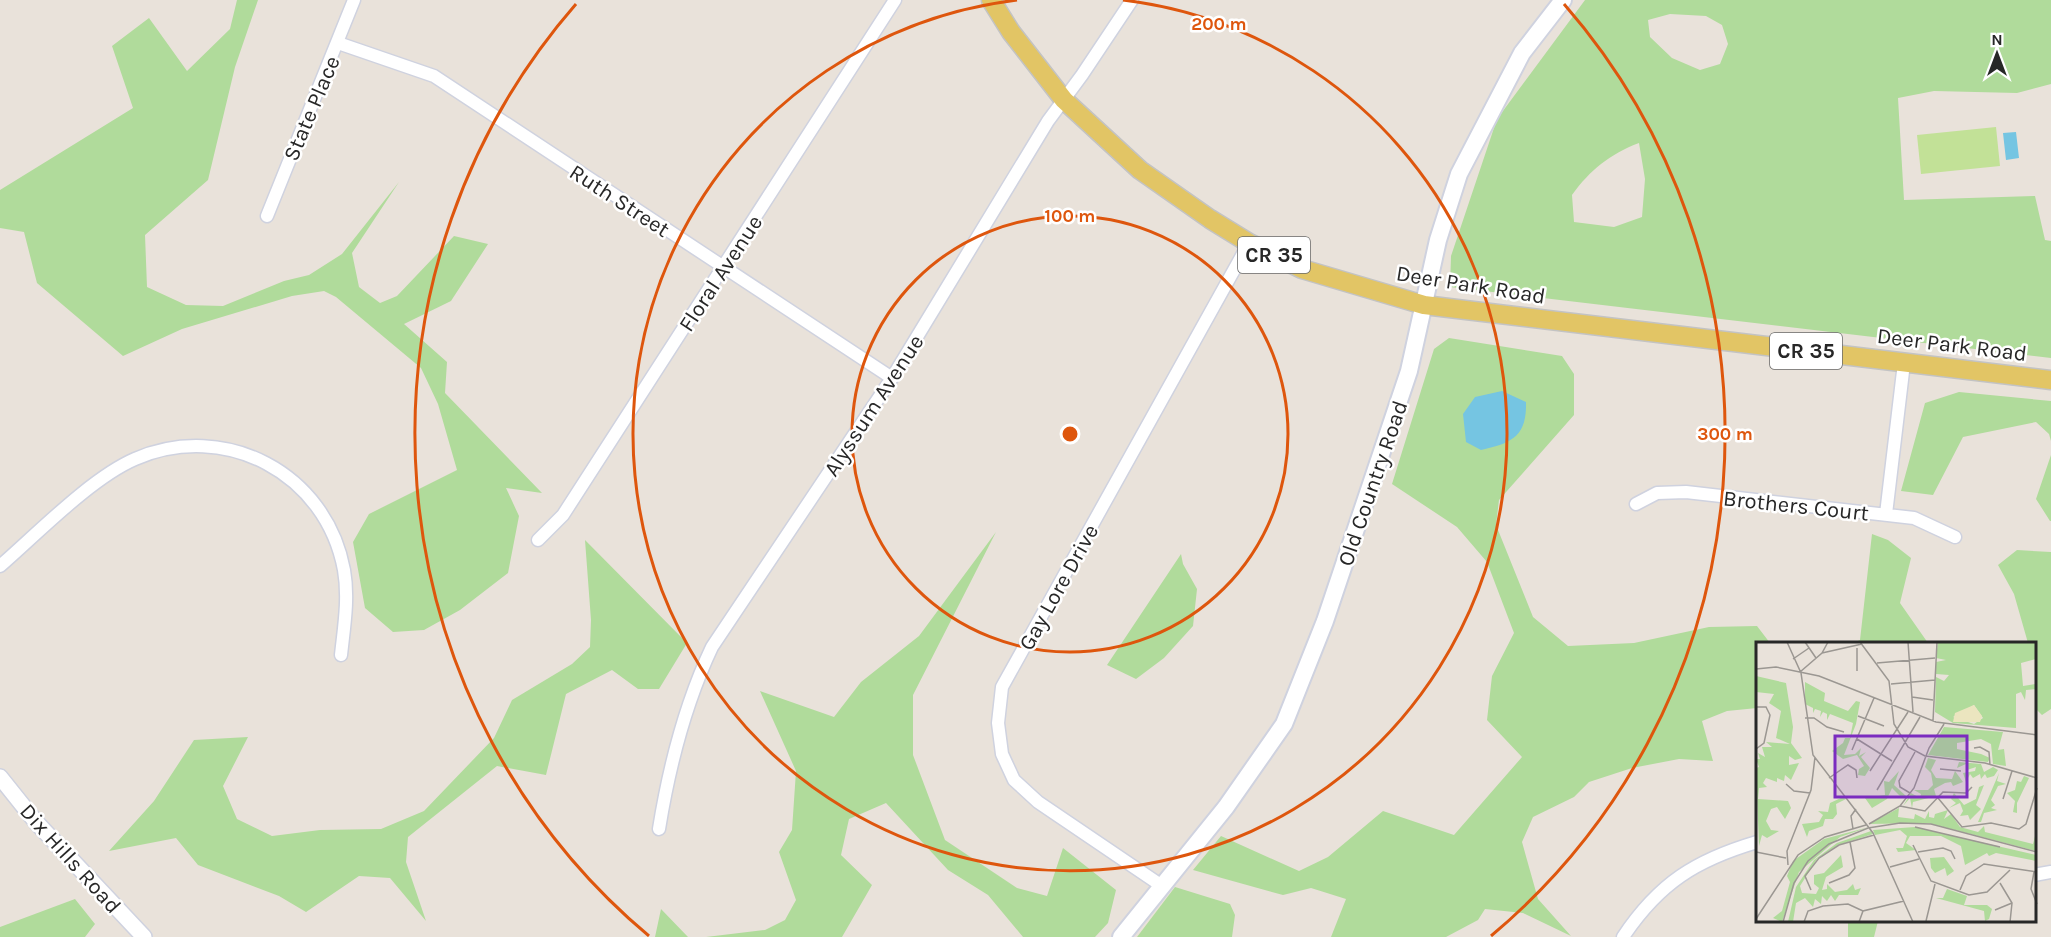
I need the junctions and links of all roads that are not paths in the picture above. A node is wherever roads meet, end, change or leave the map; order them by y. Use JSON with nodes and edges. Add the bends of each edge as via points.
{"nodes":[{"id":1,"x":354,"y":0,"type":"edge"},
{"id":2,"x":895,"y":0,"type":"edge"},
{"id":3,"x":991,"y":0,"type":"edge"},
{"id":4,"x":1131,"y":0,"type":"edge"},
{"id":5,"x":1563,"y":0,"type":"edge"},
{"id":6,"x":338,"y":44,"type":"junction"},
{"id":7,"x":1064,"y":100,"type":"junction"},
{"id":8,"x":267,"y":216,"type":"dead end"},
{"id":9,"x":1249,"y":243,"type":"junction"},
{"id":10,"x":724,"y":268,"type":"junction"},
{"id":11,"x":1424,"y":305,"type":"junction"},
{"id":12,"x":1904,"y":363,"type":"junction"},
{"id":13,"x":892,"y":378,"type":"junction"},
{"id":14,"x":2051,"y":380,"type":"edge"},
{"id":15,"x":1636,"y":504,"type":"dead end"},
{"id":16,"x":1886,"y":514,"type":"junction"},
{"id":17,"x":1955,"y":537,"type":"dead end"},
{"id":18,"x":538,"y":540,"type":"dead end"},
{"id":19,"x":0,"y":566,"type":"edge"},
{"id":20,"x":341,"y":656,"type":"dead end"},
{"id":21,"x":0,"y":777,"type":"edge"},
{"id":22,"x":659,"y":829,"type":"dead end"},
{"id":23,"x":1756,"y":842,"type":"edge"},
{"id":24,"x":2051,"y":872,"type":"edge"},
{"id":25,"x":2036,"y":875,"type":"edge"},
{"id":26,"x":1162,"y":886,"type":"junction"},
{"id":27,"x":144,"y":937,"type":"edge"},
{"id":28,"x":1121,"y":937,"type":"edge"},
{"id":29,"x":1623,"y":937,"type":"edge"}],
"edges":[{"from":1,"to":6,"type":"street","name":"State Place"},
{"from":2,"to":10,"type":"street","name":"Floral Avenue"},
{"from":3,"to":7,"type":"main road","name":"Deer Park Road","number":"CR 35"},
{"from":4,"to":7,"type":"street","name":"Alyssum Avenue"},
{"from":5,"to":11,"type":"main road","name":"Old Country Road","via":[[1522,53],[1459,174]]},
{"from":6,"to":8,"type":"street","name":"State Place"},
{"from":6,"to":10,"type":"street","name":"Ruth Street","via":[[434,76]]},
{"from":7,"to":9,"type":"main road","name":"Deer Park Road","number":"CR 35","via":[[1140,170]]},
{"from":7,"to":13,"type":"street","name":"Alyssum Avenue"},
{"from":9,"to":11,"type":"main road","name":"Deer Park Road","number":"CR 35","via":[[1302,269]]},
{"from":9,"to":26,"type":"street","name":"Gay Lore Drive","via":[[1002,687],[998,723],[1002,754],[1014,780],[1038,802]]},
{"from":10,"to":13,"type":"street","name":"Ruth Street"},
{"from":10,"to":18,"type":"street","name":"Floral Avenue","via":[[563,515]]},
{"from":11,"to":12,"type":"main road","name":"Deer Park Road","number":"CR 35"},
{"from":11,"to":26,"type":"main road","name":"Old Country Road","via":[[1409,371],[1371,486],[1313,654],[1284,724],[1239,791]]},
{"from":12,"to":14,"type":"main road","name":"Deer Park Road","number":"CR 35"},
{"from":12,"to":16,"type":"street"},
{"from":13,"to":22,"type":"street","name":"Alyssum Avenue","via":[[712,647],[695,683]]},
{"from":15,"to":16,"type":"street","name":"Brothers Court","via":[[1657,493],[1686,492]]},
{"from":16,"to":17,"type":"street","name":"Brothers Court","via":[[1914,518]]},
{"from":19,"to":20,"type":"street","via":[[104,477],[135,459],[167,448],[233,449],[266,461],[287,476],[327,520],[344,569],[347,597]]},
{"from":21,"to":27,"type":"street","name":"Dix Hills Road","via":[[36,822]]},
{"from":23,"to":29,"type":"street","via":[[1723,852],[1686,870],[1658,892]]},
{"from":24,"to":25,"type":"street"},
{"from":26,"to":28,"type":"main road","name":"Old Country Road"}]}
